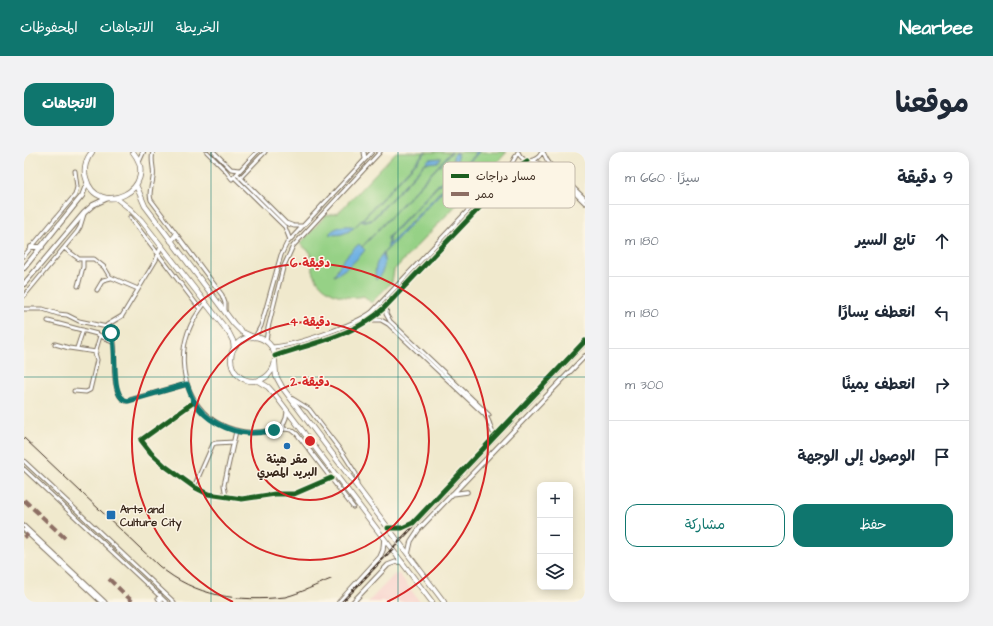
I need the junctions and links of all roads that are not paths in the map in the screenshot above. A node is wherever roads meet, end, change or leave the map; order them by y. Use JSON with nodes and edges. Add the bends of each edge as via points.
{"nodes":[{"id":1,"x":133,"y":152,"type":"edge"},
{"id":2,"x":142,"y":152,"type":"edge"},
{"id":3,"x":153,"y":152,"type":"edge"},
{"id":4,"x":207,"y":152,"type":"edge"},
{"id":5,"x":214,"y":152,"type":"edge"},
{"id":6,"x":257,"y":152,"type":"edge"},
{"id":7,"x":264,"y":152,"type":"edge"},
{"id":8,"x":364,"y":152,"type":"edge"},
{"id":9,"x":372,"y":152,"type":"edge"},
{"id":10,"x":380,"y":152,"type":"edge"},
{"id":11,"x":518,"y":152,"type":"edge"},
{"id":12,"x":543,"y":152,"type":"edge"},
{"id":13,"x":90,"y":153,"type":"edge"},
{"id":14,"x":365,"y":159,"type":"junction"},
{"id":15,"x":527,"y":160,"type":"junction"},
{"id":16,"x":139,"y":161,"type":"junction"},
{"id":17,"x":532,"y":161,"type":"junction"},
{"id":18,"x":513,"y":162,"type":"edge"},
{"id":19,"x":524,"y":162,"type":"edge"},
{"id":20,"x":536,"y":162,"type":"edge"},
{"id":21,"x":548,"y":162,"type":"edge"},
{"id":22,"x":240,"y":170,"type":"junction"},
{"id":23,"x":75,"y":171,"type":"dead end"},
{"id":24,"x":237,"y":174,"type":"junction"},
{"id":25,"x":241,"y":177,"type":"junction"},
{"id":26,"x":233,"y":178,"type":"junction"},
{"id":27,"x":237,"y":181,"type":"junction"},
{"id":28,"x":87,"y":182,"type":"junction"},
{"id":29,"x":136,"y":185,"type":"junction"},
{"id":30,"x":575,"y":189,"type":"edge"},
{"id":31,"x":575,"y":193,"type":"edge"},
{"id":32,"x":108,"y":198,"type":"junction"},
{"id":33,"x":116,"y":198,"type":"junction"},
{"id":34,"x":585,"y":199,"type":"edge"},
{"id":35,"x":585,"y":203,"type":"edge"},
{"id":36,"x":470,"y":208,"type":"edge"},
{"id":37,"x":479,"y":208,"type":"edge"},
{"id":38,"x":84,"y":213,"type":"junction"},
{"id":39,"x":130,"y":217,"type":"dead end"},
{"id":40,"x":303,"y":226,"type":"junction"},
{"id":41,"x":176,"y":235,"type":"junction"},
{"id":42,"x":290,"y":240,"type":"junction"},
{"id":43,"x":171,"y":241,"type":"junction"},
{"id":44,"x":161,"y":246,"type":"junction"},
{"id":45,"x":31,"y":247,"type":"junction"},
{"id":46,"x":42,"y":247,"type":"junction"},
{"id":47,"x":64,"y":248,"type":"junction"},
{"id":48,"x":159,"y":253,"type":"junction"},
{"id":49,"x":24,"y":256,"type":"edge"},
{"id":50,"x":83,"y":259,"type":"junction"},
{"id":51,"x":24,"y":268,"type":"edge"},
{"id":52,"x":111,"y":278,"type":"junction"},
{"id":53,"x":24,"y":284,"type":"edge"},
{"id":54,"x":78,"y":286,"type":"dead end"},
{"id":55,"x":138,"y":289,"type":"junction"},
{"id":56,"x":97,"y":290,"type":"dead end"},
{"id":57,"x":24,"y":296,"type":"edge"},
{"id":58,"x":206,"y":303,"type":"junction"},
{"id":59,"x":388,"y":303,"type":"junction"},
{"id":60,"x":24,"y":309,"type":"edge"},
{"id":61,"x":200,"y":310,"type":"junction"},
{"id":62,"x":225,"y":312,"type":"junction"},
{"id":63,"x":48,"y":321,"type":"dead end"},
{"id":64,"x":367,"y":322,"type":"junction"},
{"id":65,"x":106,"y":327,"type":"junction"},
{"id":66,"x":83,"y":330,"type":"junction"},
{"id":67,"x":100,"y":336,"type":"junction"},
{"id":68,"x":254,"y":337,"type":"junction"},
{"id":69,"x":266,"y":341,"type":"junction"},
{"id":70,"x":585,"y":341,"type":"edge"},
{"id":71,"x":114,"y":343,"type":"junction"},
{"id":72,"x":55,"y":344,"type":"dead end"},
{"id":73,"x":272,"y":346,"type":"junction"},
{"id":74,"x":77,"y":348,"type":"junction"},
{"id":75,"x":234,"y":348,"type":"junction"},
{"id":76,"x":96,"y":352,"type":"junction"},
{"id":77,"x":275,"y":356,"type":"junction"},
{"id":78,"x":585,"y":356,"type":"edge"},
{"id":79,"x":275,"y":363,"type":"junction"},
{"id":80,"x":436,"y":367,"type":"junction"},
{"id":81,"x":440,"y":371,"type":"junction"},
{"id":82,"x":258,"y":381,"type":"junction"},
{"id":83,"x":187,"y":384,"type":"junction"},
{"id":84,"x":74,"y":391,"type":"dead end"},
{"id":85,"x":290,"y":397,"type":"junction"},
{"id":86,"x":194,"y":402,"type":"junction"},
{"id":87,"x":287,"y":410,"type":"junction"},
{"id":88,"x":489,"y":415,"type":"dead end"},
{"id":89,"x":284,"y":429,"type":"junction"},
{"id":90,"x":236,"y":431,"type":"junction"},
{"id":91,"x":495,"y":436,"type":"junction"},
{"id":92,"x":234,"y":442,"type":"junction"},
{"id":93,"x":24,"y":461,"type":"edge"},
{"id":94,"x":25,"y":471,"type":"edge"},
{"id":95,"x":331,"y":478,"type":"junction"},
{"id":96,"x":49,"y":485,"type":"junction"},
{"id":97,"x":194,"y":487,"type":"junction"},
{"id":98,"x":357,"y":487,"type":"junction"},
{"id":99,"x":45,"y":489,"type":"junction"},
{"id":100,"x":467,"y":492,"type":"dead end"},
{"id":101,"x":452,"y":494,"type":"junction"},
{"id":102,"x":226,"y":497,"type":"junction"},
{"id":103,"x":357,"y":503,"type":"junction"},
{"id":104,"x":353,"y":506,"type":"joint"},
{"id":105,"x":24,"y":526,"type":"edge"},
{"id":106,"x":388,"y":528,"type":"junction"},
{"id":107,"x":24,"y":530,"type":"edge"},
{"id":108,"x":384,"y":538,"type":"junction"},
{"id":109,"x":408,"y":554,"type":"junction"},
{"id":110,"x":402,"y":562,"type":"junction"},
{"id":111,"x":163,"y":592,"type":"junction"},
{"id":112,"x":159,"y":595,"type":"junction"},
{"id":113,"x":100,"y":602,"type":"edge"},
{"id":114,"x":105,"y":602,"type":"edge"},
{"id":115,"x":161,"y":602,"type":"edge"},
{"id":116,"x":166,"y":602,"type":"edge"},
{"id":117,"x":174,"y":602,"type":"edge"},
{"id":118,"x":339,"y":602,"type":"edge"},
{"id":119,"x":353,"y":602,"type":"edge"},
{"id":120,"x":432,"y":602,"type":"edge"},
{"id":121,"x":444,"y":602,"type":"edge"}],
"edges":[{"from":1,"to":16,"type":"main road"},
{"from":2,"to":16,"type":"main road"},
{"from":3,"to":41,"type":"street","via":[[151,161],[154,175],[150,198]]},
{"from":4,"to":26,"type":"street"},
{"from":5,"to":22,"type":"street","via":[[231,169]]},
{"from":6,"to":22,"type":"street"},
{"from":7,"to":25,"type":"street"},
{"from":8,"to":14,"type":"street"},
{"from":9,"to":14,"type":"street"},
{"from":10,"to":69,"type":"street","via":[[293,246],[286,259]]},
{"from":11,"to":15,"type":"street"},
{"from":11,"to":18,"type":"street"},
{"from":12,"to":17,"type":"street"},
{"from":12,"to":21,"type":"street"},
{"from":13,"to":28,"type":"main road","via":[[84,171]]},
{"from":14,"to":40,"type":"street"},
{"from":15,"to":17,"type":"street"},
{"from":15,"to":19,"type":"street"},
{"from":16,"to":29,"type":"main road","via":[[139,178]]},
{"from":17,"to":20,"type":"street"},
{"from":22,"to":24,"type":"street"},
{"from":23,"to":45,"type":"street","via":[[75,195]]},
{"from":24,"to":25,"type":"street"},
{"from":24,"to":26,"type":"street"},
{"from":25,"to":27,"type":"street"},
{"from":25,"to":40,"type":"street","via":[[284,221],[294,226]]},
{"from":26,"to":27,"type":"street"},
{"from":27,"to":42,"type":"street","via":[[285,228]]},
{"from":28,"to":32,"type":"main road","via":[[94,191]]},
{"from":28,"to":46,"type":"main road","via":[[78,202]]},
{"from":29,"to":33,"type":"main road","via":[[127,194]]},
{"from":29,"to":43,"type":"main road","via":[[142,202]]},
{"from":30,"to":34,"type":"street"},
{"from":31,"to":35,"type":"street"},
{"from":32,"to":33,"type":"main road"},
{"from":32,"to":38,"type":"main road"},
{"from":33,"to":44,"type":"main road","via":[[136,214]]},
{"from":36,"to":73,"type":"street","via":[[372,312],[356,322],[287,345]]},
{"from":37,"to":59,"type":"street"},
{"from":38,"to":47,"type":"street","via":[[79,229]]},
{"from":38,"to":53,"type":"main road"},
{"from":39,"to":48,"type":"street"},
{"from":40,"to":42,"type":"street"},
{"from":41,"to":43,"type":"main road"},
{"from":41,"to":62,"type":"street","via":[[222,295]]},
{"from":42,"to":68,"type":"street","via":[[282,254],[261,326]]},
{"from":43,"to":62,"type":"main road"},
{"from":44,"to":48,"type":"street"},
{"from":44,"to":58,"type":"main road"},
{"from":45,"to":46,"type":"main road"},
{"from":45,"to":49,"type":"street"},
{"from":46,"to":51,"type":"main road"},
{"from":47,"to":50,"type":"street"},
{"from":47,"to":57,"type":"street"},
{"from":48,"to":55,"type":"street"},
{"from":48,"to":61,"type":"street"},
{"from":50,"to":52,"type":"street","via":[[95,260],[104,267]]},
{"from":50,"to":54,"type":"street"},
{"from":52,"to":55,"type":"street"},
{"from":52,"to":56,"type":"street","via":[[103,280]]},
{"from":55,"to":65,"type":"street","via":[[122,316]]},
{"from":58,"to":61,"type":"street"},
{"from":58,"to":75,"type":"main road","via":[[229,333]]},
{"from":59,"to":64,"type":"street"},
{"from":59,"to":80,"type":"street","via":[[386,312],[389,320]]},
{"from":60,"to":65,"type":"street","via":[[40,309],[67,315],[79,322]]},
{"from":61,"to":83,"type":"street","via":[[191,325],[186,341],[184,358]]},
{"from":62,"to":68,"type":"main road","via":[[240,331]]},
{"from":63,"to":66,"type":"street"},
{"from":64,"to":77,"type":"street","via":[[344,333]]},
{"from":64,"to":80,"type":"street","via":[[375,319],[386,322]]},
{"from":65,"to":71,"type":"street","via":[[113,336]]},
{"from":66,"to":67,"type":"street"},
{"from":66,"to":74,"type":"street"},
{"from":67,"to":71,"type":"street"},
{"from":67,"to":76,"type":"street"},
{"from":68,"to":69,"type":"main road"},
{"from":68,"to":75,"type":"main road","via":[[242,340]]},
{"from":69,"to":73,"type":"main road"},
{"from":70,"to":91,"type":"street"},
{"from":71,"to":83,"type":"street","via":[[115,377],[122,399],[128,401]]},
{"from":72,"to":74,"type":"street"},
{"from":73,"to":77,"type":"main road"},
{"from":74,"to":76,"type":"street"},
{"from":75,"to":82,"type":"main road","via":[[231,360],[235,372],[245,380]]},
{"from":76,"to":84,"type":"street","via":[[97,361],[90,390]]},
{"from":77,"to":79,"type":"main road"},
{"from":78,"to":101,"type":"street"},
{"from":79,"to":82,"type":"main road","via":[[269,374]]},
{"from":79,"to":85,"type":"main road","via":[[279,381]]},
{"from":80,"to":81,"type":"street"},
{"from":81,"to":88,"type":"street"},
{"from":81,"to":91,"type":"street","via":[[486,415]]},
{"from":82,"to":87,"type":"main road","via":[[273,392]]},
{"from":83,"to":86,"type":"street"},
{"from":85,"to":98,"type":"main road"},
{"from":85,"to":98,"type":"street","via":[[309,410],[344,455],[356,474]]},
{"from":86,"to":90,"type":"street","via":[[213,420]]},
{"from":86,"to":97,"type":"street","via":[[141,440],[160,462]]},
{"from":87,"to":89,"type":"street"},
{"from":87,"to":103,"type":"main road"},
{"from":89,"to":90,"type":"street","via":[[258,433]]},
{"from":89,"to":95,"type":"street","via":[[296,433]]},
{"from":90,"to":92,"type":"street"},
{"from":91,"to":106,"type":"street","via":[[413,523],[402,528]]},
{"from":92,"to":97,"type":"street","via":[[213,444]]},
{"from":92,"to":102,"type":"street","via":[[224,485]]},
{"from":93,"to":96,"type":"street"},
{"from":94,"to":99,"type":"street"},
{"from":95,"to":102,"type":"street","via":[[294,494]]},
{"from":95,"to":104,"type":"street"},
{"from":96,"to":99,"type":"street"},
{"from":96,"to":111,"type":"street"},
{"from":97,"to":102,"type":"street","via":[[206,494]]},
{"from":98,"to":106,"type":"main road"},
{"from":99,"to":112,"type":"street"},
{"from":100,"to":101,"type":"street"},
{"from":101,"to":109,"type":"street","via":[[415,535]]},
{"from":103,"to":104,"type":"main road"},
{"from":103,"to":108,"type":"main road"},
{"from":105,"to":114,"type":"street"},
{"from":106,"to":109,"type":"main road"},
{"from":107,"to":113,"type":"street"},
{"from":108,"to":110,"type":"main road"},
{"from":108,"to":118,"type":"street","via":[[380,557]]},
{"from":109,"to":121,"type":"main road"},
{"from":110,"to":119,"type":"street","via":[[388,565]]},
{"from":110,"to":120,"type":"main road"},
{"from":111,"to":112,"type":"street"},
{"from":111,"to":117,"type":"street"},
{"from":112,"to":115,"type":"street"},
{"from":112,"to":116,"type":"street"}]}
